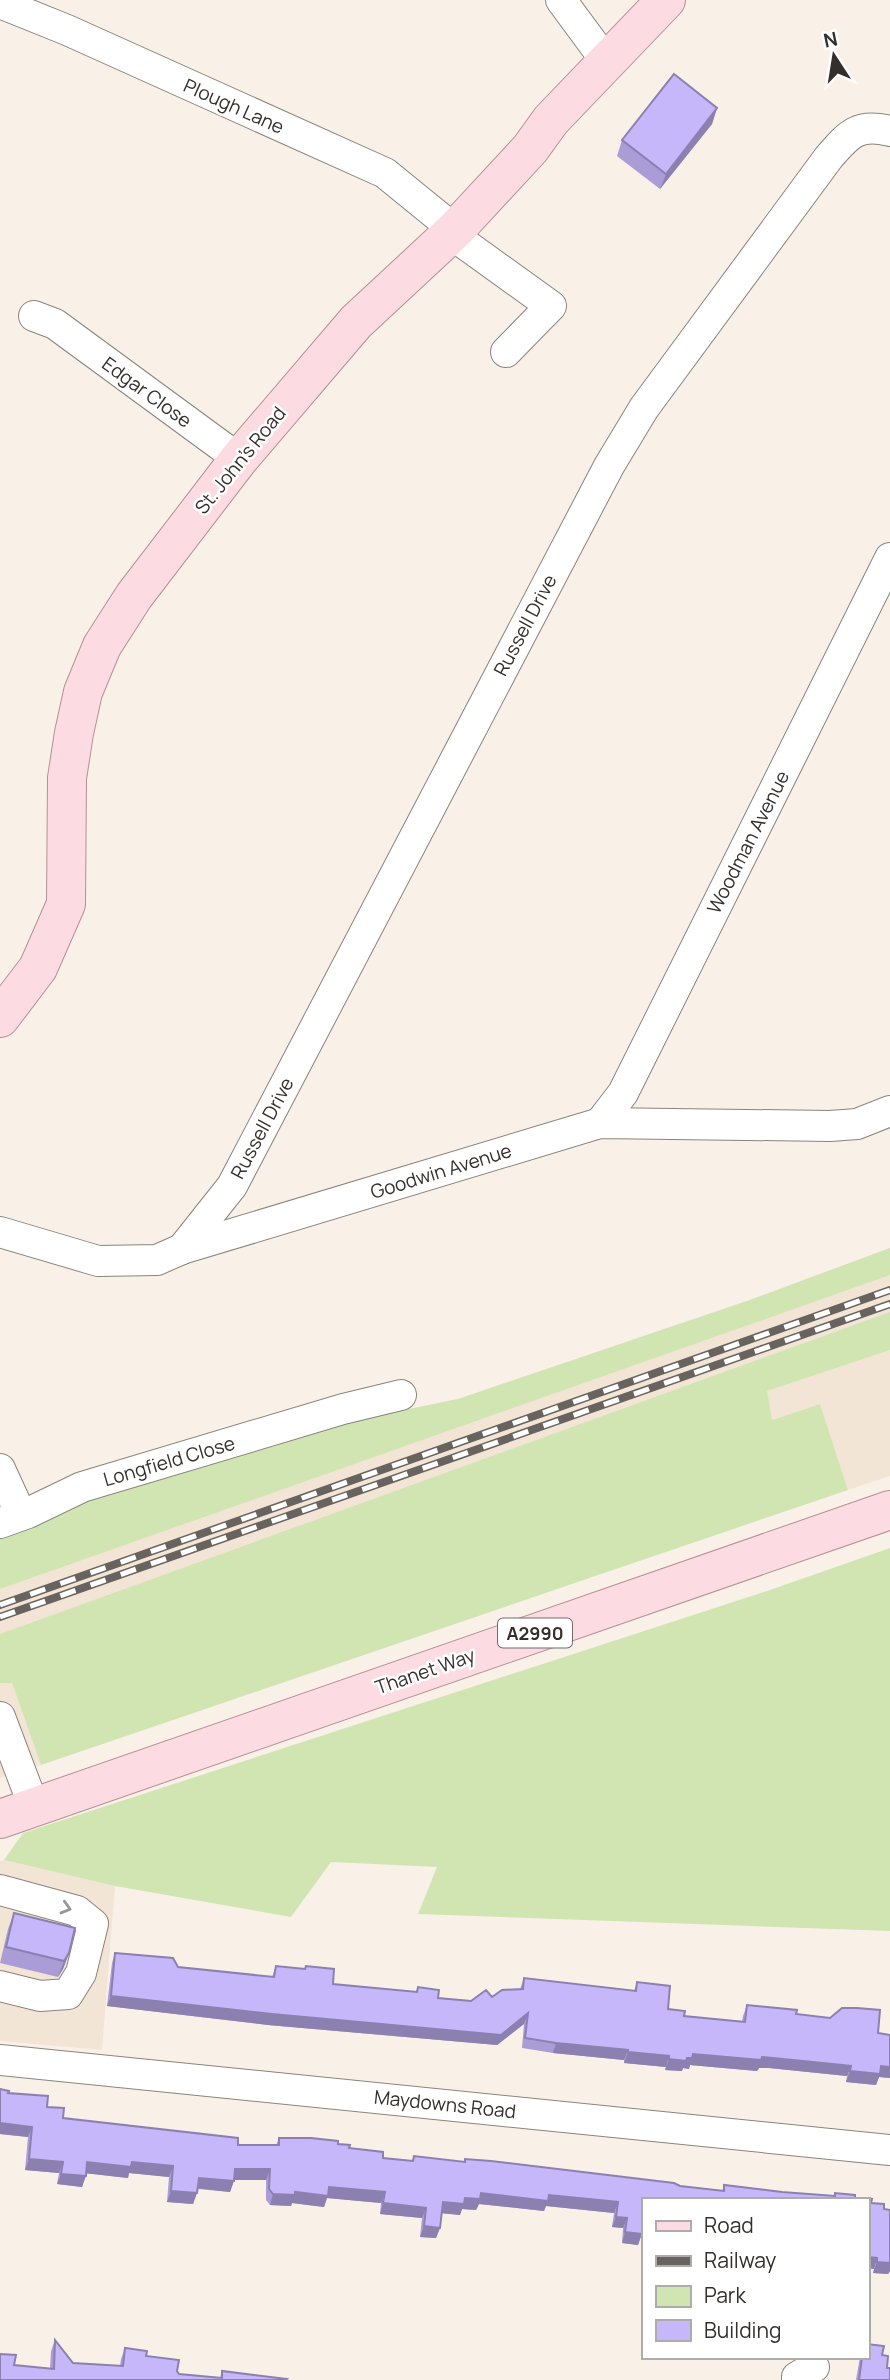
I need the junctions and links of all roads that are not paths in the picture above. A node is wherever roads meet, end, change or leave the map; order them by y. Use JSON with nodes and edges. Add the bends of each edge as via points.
{"nodes":[{"id":1,"x":666,"y":0,"type":"edge"},
{"id":2,"x":0,"y":3,"type":"edge"},
{"id":3,"x":576,"y":6,"type":"edge"},
{"id":4,"x":606,"y":61,"type":"junction"},
{"id":5,"x":890,"y":131,"type":"edge"},
{"id":6,"x":453,"y":232,"type":"junction"},
{"id":7,"x":48,"y":322,"type":"dead end"},
{"id":8,"x":506,"y":352,"type":"dead end"},
{"id":9,"x":239,"y":459,"type":"junction"},
{"id":10,"x":890,"y":558,"type":"edge"},
{"id":11,"x":0,"y":1018,"type":"edge"},
{"id":12,"x":890,"y":1111,"type":"edge"},
{"id":13,"x":600,"y":1123,"type":"junction"},
{"id":14,"x":232,"y":1186,"type":"junction"},
{"id":15,"x":277,"y":1220,"type":"junction"},
{"id":16,"x":0,"y":1232,"type":"edge"},
{"id":17,"x":182,"y":1249,"type":"junction"},
{"id":18,"x":401,"y":1395,"type":"dead end"},
{"id":19,"x":0,"y":1469,"type":"edge"},
{"id":20,"x":890,"y":1510,"type":"edge"},
{"id":21,"x":10,"y":1519,"type":"edge"},
{"id":22,"x":0,"y":1717,"type":"edge"},
{"id":23,"x":17,"y":1813,"type":"edge"},
{"id":24,"x":0,"y":1890,"type":"edge"},
{"id":25,"x":0,"y":1986,"type":"edge"},
{"id":26,"x":0,"y":2060,"type":"edge"},
{"id":27,"x":890,"y":2150,"type":"edge"}],
"edges":[{"from":1,"to":4,"type":"main road","name":"St. John's Road"},
{"from":2,"to":6,"type":"street","name":"Plough Lane","via":[[385,173]]},
{"from":3,"to":4,"type":"street"},
{"from":4,"to":6,"type":"main road","name":"St. John's Road"},
{"from":5,"to":14,"type":"street","name":"Russell Drive","via":[[863,128],[847,137],[829,157],[644,408],[597,489]]},
{"from":6,"to":8,"type":"street","name":"Plough Lane","via":[[551,306]]},
{"from":6,"to":9,"type":"main road","name":"St. John's Road","via":[[356,322]]},
{"from":7,"to":9,"type":"street","name":"Edgar Close"},
{"from":9,"to":11,"type":"main road","name":"St. John's Road","via":[[146,578],[102,646],[83,692],[67,778],[66,904],[38,968]]},
{"from":10,"to":13,"type":"street","name":"Woodman Avenue","via":[[622,1093]]},
{"from":12,"to":13,"type":"street","name":"Goodwin Avenue","via":[[858,1124],[830,1126]]},
{"from":13,"to":15,"type":"street","name":"Goodwin Avenue"},
{"from":14,"to":15,"type":"street","name":"Russell Drive","via":[[247,1213]]},
{"from":14,"to":17,"type":"street","name":"Russell Drive"},
{"from":15,"to":17,"type":"street","name":"Goodwin Avenue"},
{"from":16,"to":17,"type":"street","name":"Goodwin Avenue","via":[[98,1261],[157,1260]]},
{"from":18,"to":21,"type":"street","name":"Longfield Close","via":[[337,1397],[82,1486]]},
{"from":19,"to":21,"type":"street"},
{"from":20,"to":23,"type":"main road","name":"Thanet Way","number":"A2990"},
{"from":22,"to":23,"type":"street"},
{"from":24,"to":25,"type":"street","one_way":true,"via":[[77,1911],[93,1924],[81,1973],[68,1994],[40,1996]]},
{"from":26,"to":27,"type":"street","name":"Maydowns Road"}]}
